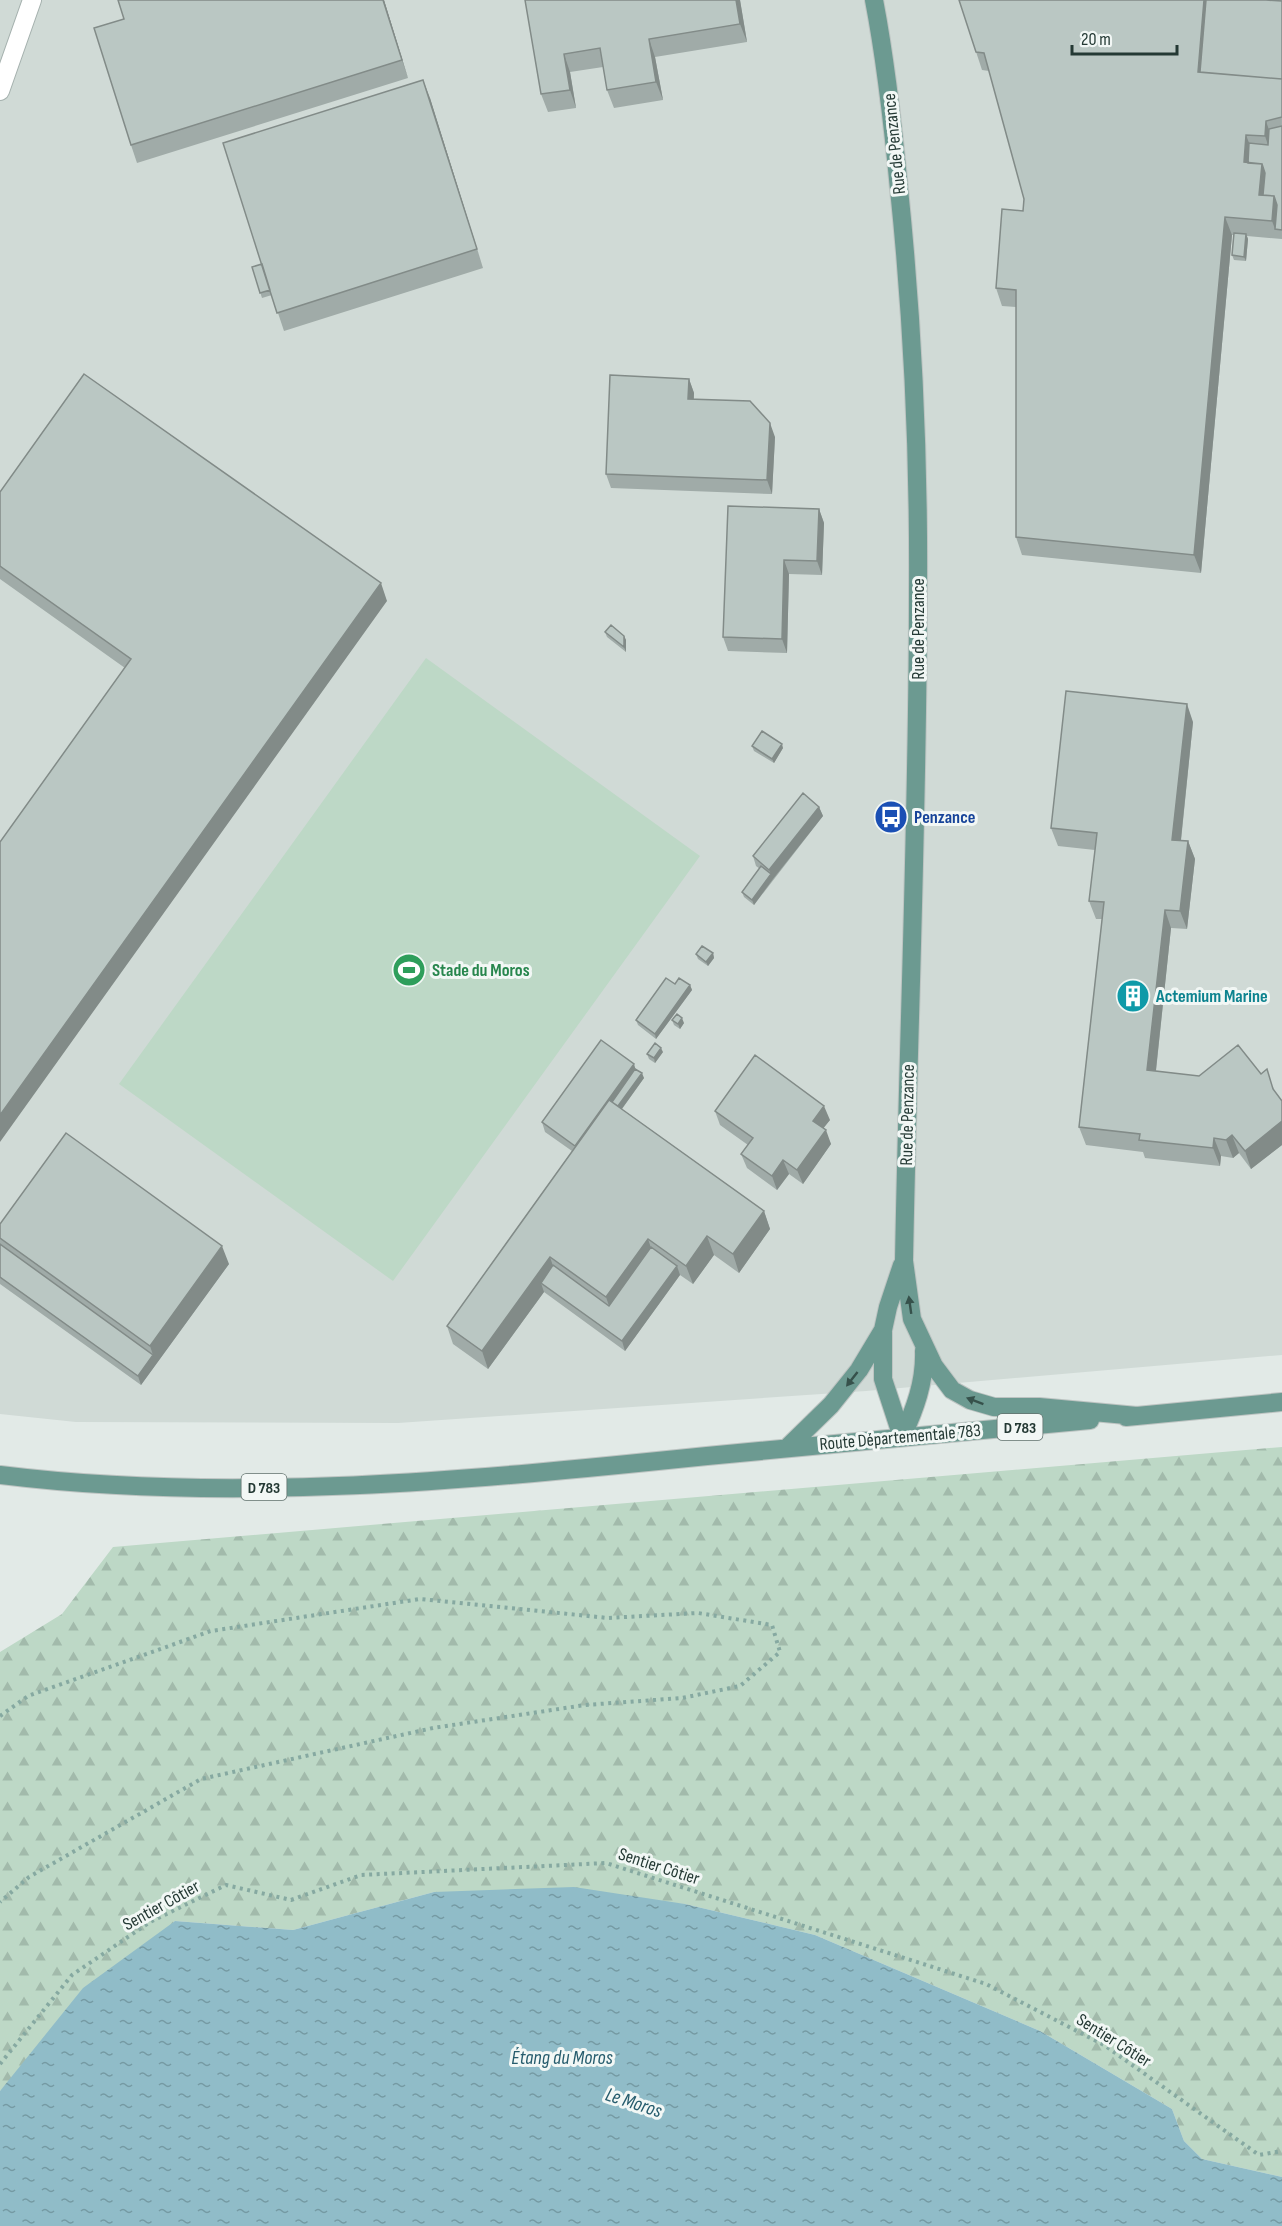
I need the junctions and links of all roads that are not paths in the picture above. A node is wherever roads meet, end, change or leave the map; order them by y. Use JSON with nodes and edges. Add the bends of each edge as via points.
{"nodes":[{"id":1,"x":32,"y":0,"type":"edge"},
{"id":2,"x":874,"y":0,"type":"edge"},
{"id":3,"x":0,"y":91,"type":"edge"},
{"id":4,"x":904,"y":1261,"type":"junction"},
{"id":5,"x":884,"y":1330,"type":"junction"},
{"id":6,"x":924,"y":1346,"type":"junction"},
{"id":7,"x":1282,"y":1402,"type":"edge"},
{"id":8,"x":1137,"y":1416,"type":"junction"},
{"id":9,"x":902,"y":1437,"type":"junction"},
{"id":10,"x":788,"y":1447,"type":"junction"},
{"id":11,"x":0,"y":1475,"type":"edge"}],
"edges":[{"from":1,"to":3,"type":"street"},
{"from":2,"to":4,"type":"main road","name":"Rue de Penzance","via":[[887,78],[907,265],[919,499],[918,704]]},
{"from":4,"to":5,"type":"main road","name":"Rue de Penzance"},
{"from":6,"to":4,"type":"main road","name":"Rue de Penzance","one_way":true,"via":[[912,1319]]},
{"from":5,"to":9,"type":"main road","via":[[883,1379]]},
{"from":5,"to":10,"type":"main road","name":"Rue de Penzance","one_way":true,"via":[[831,1405]]},
{"from":8,"to":6,"type":"main road","name":"Rue de Penzance","one_way":true,"via":[[994,1407],[970,1400],[952,1390]]},
{"from":6,"to":9,"type":"main road","via":[[925,1369],[915,1408]]},
{"from":7,"to":8,"type":"main road","name":"Route Départementale 783","number":"D 783"},
{"from":8,"to":9,"type":"main road","name":"Route Départementale 783","number":"D 783"},
{"from":9,"to":10,"type":"main road","name":"Route Départementale 783","number":"D 783"},
{"from":10,"to":11,"type":"main road","number":"D 783","via":[[528,1474],[308,1486],[138,1486]]}]}
